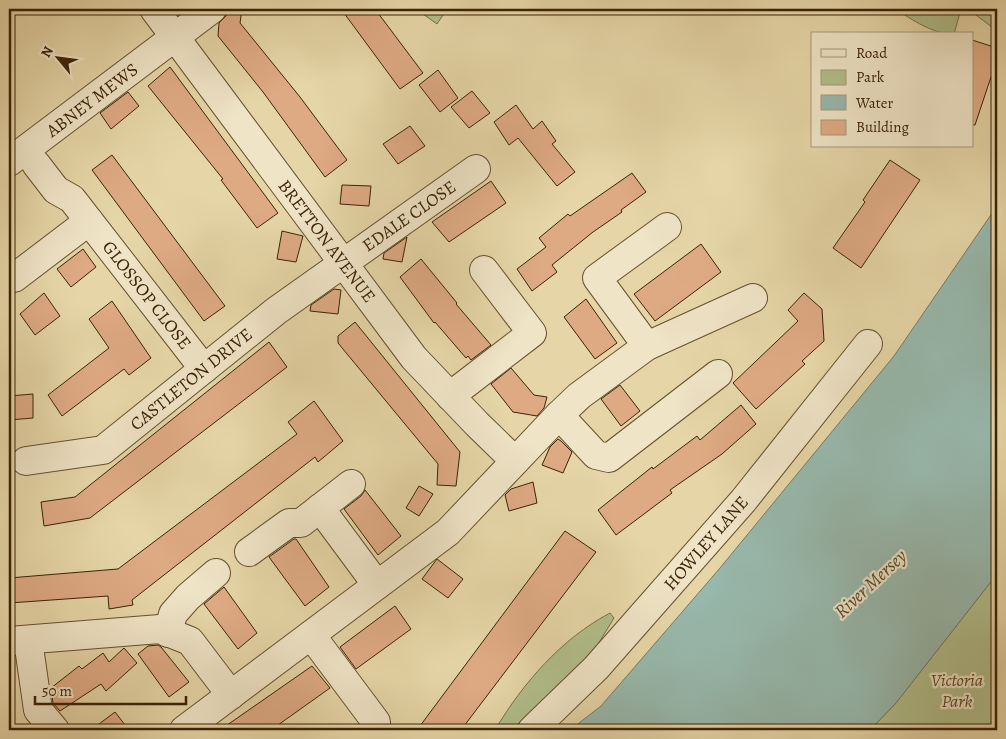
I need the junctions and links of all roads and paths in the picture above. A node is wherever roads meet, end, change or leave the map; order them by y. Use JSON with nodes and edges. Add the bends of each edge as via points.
{"nodes":[{"id":1,"x":154,"y":9,"type":"edge"},
{"id":2,"x":212,"y":9,"type":"edge"},
{"id":3,"x":175,"y":38,"type":"junction"},
{"id":4,"x":9,"y":162,"type":"edge"},
{"id":5,"x":36,"y":164,"type":"dead end"},
{"id":6,"x":476,"y":169,"type":"dead end"},
{"id":7,"x":89,"y":221,"type":"junction"},
{"id":8,"x":667,"y":227,"type":"dead end"},
{"id":9,"x":343,"y":263,"type":"junction"},
{"id":10,"x":484,"y":270,"type":"dead end"},
{"id":11,"x":14,"y":278,"type":"dead end"},
{"id":12,"x":753,"y":298,"type":"dead end"},
{"id":13,"x":868,"y":344,"type":"dead end"},
{"id":14,"x":647,"y":346,"type":"junction"},
{"id":15,"x":204,"y":369,"type":"junction"},
{"id":16,"x":718,"y":374,"type":"dead end"},
{"id":17,"x":450,"y":396,"type":"junction"},
{"id":18,"x":559,"y":414,"type":"junction"},
{"id":19,"x":26,"y":461,"type":"dead end"},
{"id":20,"x":515,"y":461,"type":"junction"},
{"id":21,"x":351,"y":484,"type":"dead end"},
{"id":22,"x":311,"y":515,"type":"junction"},
{"id":23,"x":249,"y":552,"type":"dead end"},
{"id":24,"x":216,"y":574,"type":"dead end"},
{"id":25,"x":377,"y":585,"type":"junction"},
{"id":26,"x":168,"y":632,"type":"junction"},
{"id":27,"x":311,"y":635,"type":"junction"},
{"id":28,"x":18,"y":641,"type":"edge"},
{"id":29,"x":231,"y":695,"type":"junction"},
{"id":30,"x":376,"y":722,"type":"dead end"},
{"id":31,"x":55,"y":730,"type":"edge"},
{"id":32,"x":184,"y":730,"type":"edge"},
{"id":33,"x":532,"y":730,"type":"edge"}],
"edges":[{"from":1,"to":3,"type":"street","name":"BRETTON AVENUE"},
{"from":2,"to":3,"type":"street","name":"ABNEY MEWS"},
{"from":3,"to":4,"type":"street","name":"ABNEY MEWS"},
{"from":3,"to":9,"type":"street","name":"BRETTON AVENUE"},
{"from":5,"to":7,"type":"street","name":"GLOSSOP CLOSE","via":[[56,190],[72,199]]},
{"from":6,"to":9,"type":"street","name":"EDALE CLOSE"},
{"from":7,"to":11,"type":"street"},
{"from":7,"to":15,"type":"street","name":"GLOSSOP CLOSE"},
{"from":8,"to":14,"type":"street","via":[[597,278]]},
{"from":9,"to":15,"type":"street","name":"CASTLETON DRIVE"},
{"from":9,"to":17,"type":"street","name":"BRETTON AVENUE","via":[[414,358]]},
{"from":10,"to":17,"type":"street","via":[[532,333]]},
{"from":12,"to":14,"type":"street"},
{"from":13,"to":33,"type":"street","name":"HOWLEY LANE","via":[[744,501],[596,668]]},
{"from":14,"to":18,"type":"street"},
{"from":15,"to":19,"type":"street","name":"CASTLETON DRIVE","via":[[103,450]]},
{"from":16,"to":18,"type":"street","via":[[609,458],[596,455]]},
{"from":17,"to":20,"type":"street","name":"BRETTON AVENUE"},
{"from":18,"to":20,"type":"street"},
{"from":20,"to":25,"type":"street","via":[[448,532]]},
{"from":21,"to":22,"type":"street"},
{"from":22,"to":23,"type":"street","via":[[290,523]]},
{"from":22,"to":25,"type":"street"},
{"from":24,"to":26,"type":"street","via":[[188,597],[174,614]]},
{"from":25,"to":27,"type":"street"},
{"from":26,"to":28,"type":"street"},
{"from":26,"to":29,"type":"street","via":[[190,641]]},
{"from":27,"to":29,"type":"street"},
{"from":27,"to":30,"type":"street"},
{"from":28,"to":31,"type":"street","via":[[38,710]]},
{"from":29,"to":32,"type":"street"}]}
